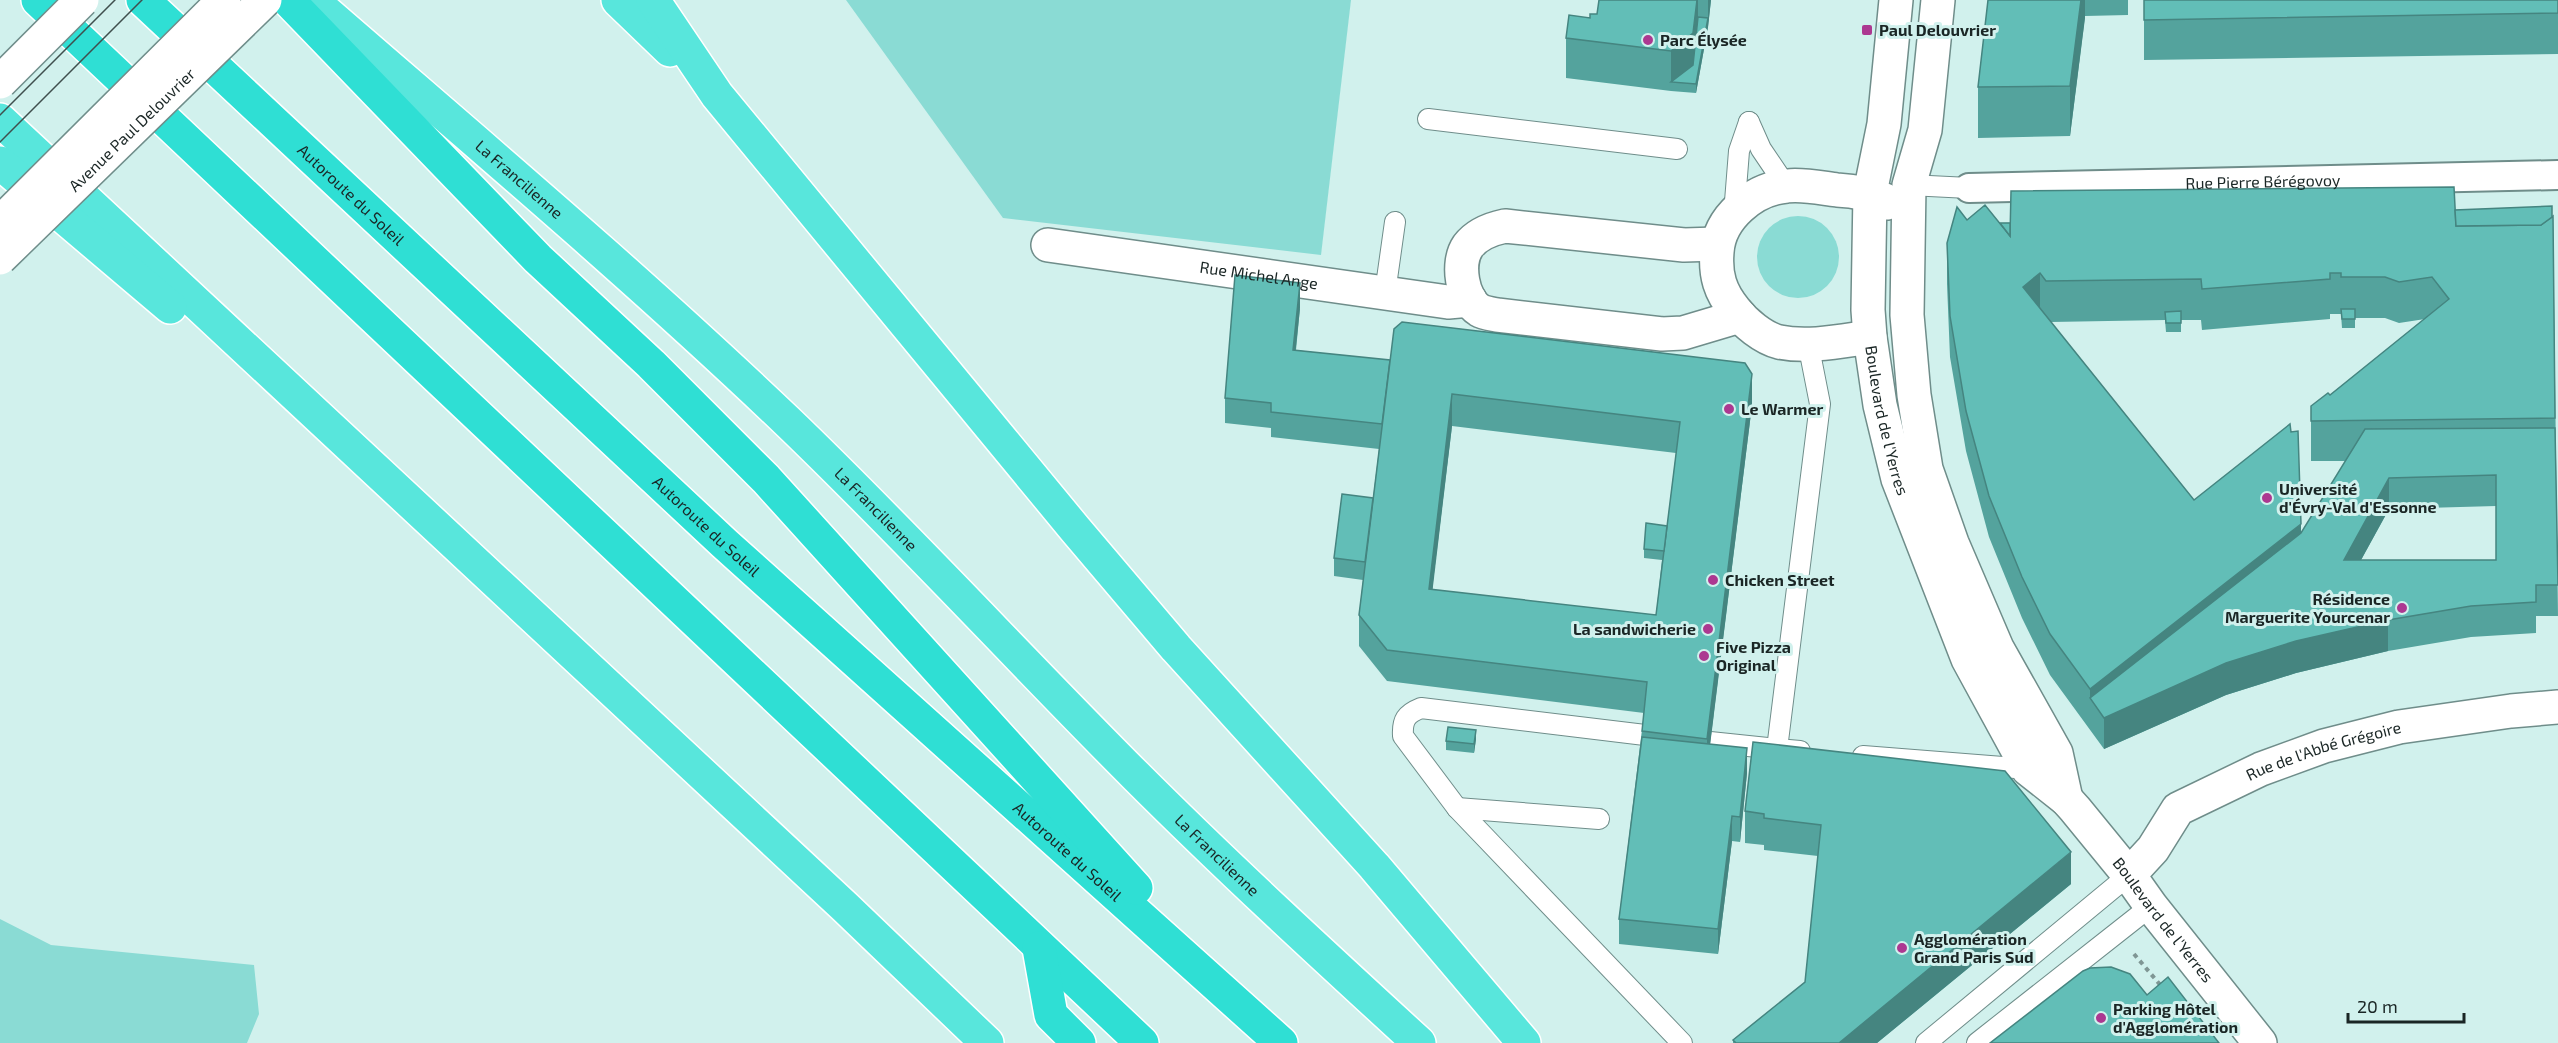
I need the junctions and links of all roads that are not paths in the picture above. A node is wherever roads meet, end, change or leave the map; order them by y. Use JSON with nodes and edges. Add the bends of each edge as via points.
{"nodes":[{"id":1,"x":38,"y":0,"type":"edge"},
{"id":2,"x":82,"y":0,"type":"edge"},
{"id":3,"x":143,"y":0,"type":"edge"},
{"id":4,"x":224,"y":0,"type":"edge"},
{"id":5,"x":265,"y":0,"type":"edge"},
{"id":6,"x":288,"y":0,"type":"edge"},
{"id":7,"x":312,"y":0,"type":"edge"},
{"id":8,"x":618,"y":0,"type":"edge"},
{"id":9,"x":653,"y":0,"type":"edge"},
{"id":10,"x":1896,"y":0,"type":"edge"},
{"id":11,"x":1938,"y":0,"type":"edge"},
{"id":12,"x":0,"y":82,"type":"edge"},
{"id":13,"x":717,"y":95,"type":"junction"},
{"id":14,"x":1428,"y":119,"type":"dead end"},
{"id":15,"x":0,"y":120,"type":"edge"},
{"id":16,"x":1677,"y":149,"type":"dead end"},
{"id":17,"x":0,"y":163,"type":"edge"},
{"id":18,"x":2558,"y":175,"type":"edge"},
{"id":19,"x":1909,"y":185,"type":"junction"},
{"id":20,"x":1786,"y":186,"type":"junction"},
{"id":21,"x":1969,"y":188,"type":"joint"},
{"id":22,"x":1870,"y":193,"type":"junction"},
{"id":23,"x":1734,"y":214,"type":"junction"},
{"id":24,"x":1395,"y":222,"type":"dead end"},
{"id":25,"x":0,"y":223,"type":"edge"},
{"id":26,"x":1717,"y":244,"type":"junction"},
{"id":27,"x":1048,"y":245,"type":"dead end"},
{"id":28,"x":0,"y":258,"type":"edge"},
{"id":29,"x":1385,"y":293,"type":"junction"},
{"id":30,"x":1470,"y":300,"type":"junction"},
{"id":31,"x":1740,"y":316,"type":"junction"},
{"id":32,"x":1884,"y":316,"type":"junction"},
{"id":33,"x":1808,"y":343,"type":"junction"},
{"id":34,"x":514,"y":598,"type":"junction"},
{"id":35,"x":2558,"y":707,"type":"edge"},
{"id":36,"x":1645,"y":735,"type":"edge"},
{"id":37,"x":1710,"y":742,"type":"edge"},
{"id":38,"x":1778,"y":749,"type":"junction"},
{"id":39,"x":1813,"y":752,"type":"edge"},
{"id":40,"x":1849,"y":755,"type":"edge"},
{"id":41,"x":2028,"y":769,"type":"junction"},
{"id":42,"x":2066,"y":799,"type":"junction"},
{"id":43,"x":1457,"y":808,"type":"junction"},
{"id":44,"x":1599,"y":819,"type":"dead end"},
{"id":45,"x":2129,"y":875,"type":"junction"},
{"id":46,"x":2151,"y":906,"type":"junction"},
{"id":47,"x":1039,"y":948,"type":"junction"},
{"id":48,"x":1241,"y":1006,"type":"junction"},
{"id":49,"x":987,"y":1043,"type":"edge"},
{"id":50,"x":1079,"y":1043,"type":"edge"},
{"id":51,"x":1142,"y":1043,"type":"edge"},
{"id":52,"x":1281,"y":1043,"type":"edge"},
{"id":53,"x":1419,"y":1043,"type":"edge"},
{"id":54,"x":1524,"y":1043,"type":"edge"},
{"id":55,"x":1682,"y":1043,"type":"edge"},
{"id":56,"x":1926,"y":1043,"type":"edge"},
{"id":57,"x":1977,"y":1043,"type":"edge"},
{"id":58,"x":2260,"y":1043,"type":"edge"}],
"edges":[{"from":1,"to":47,"type":"highway"},
{"from":2,"to":12,"type":"street","bridge":true},
{"from":3,"to":48,"type":"highway","name":"Autoroute du Soleil","via":[[725,544]]},
{"from":4,"to":25,"type":"street","name":"Avenue Paul Delouvrier","bridge":true},
{"from":5,"to":28,"type":"street","name":"Avenue Paul Delouvrier","bridge":true},
{"from":6,"to":48,"type":"highway","via":[[538,259],[766,479]]},
{"from":7,"to":53,"type":"highway","name":"La Francilienne","via":[[612,260],[784,419],[895,526],[1137,776]]},
{"from":8,"to":13,"type":"highway"},
{"from":9,"to":13,"type":"highway"},
{"from":10,"to":22,"type":"street","name":"Boulevard de l'Yerres","via":[[1884,124]]},
{"from":11,"to":19,"type":"street","name":"Boulevard de l'Yerres","via":[[1925,130]]},
{"from":13,"to":54,"type":"highway","via":[[1176,648],[1374,866]]},
{"from":14,"to":16,"type":"lane"},
{"from":15,"to":34,"type":"highway"},
{"from":17,"to":34,"type":"highway"},
{"from":18,"to":21,"type":"street","name":"Rue Pierre Bérégovoy"},
{"from":19,"to":21,"type":"lane"},
{"from":19,"to":32,"type":"street","name":"Boulevard de l'Yerres"},
{"from":20,"to":22,"type":"street"},
{"from":20,"to":23,"type":"street","via":[[1747,200]]},
{"from":20,"to":23,"type":"lane","via":[[1761,149],[1749,122],[1739,151]]},
{"from":22,"to":32,"type":"street","name":"Boulevard de l'Yerres"},
{"from":23,"to":26,"type":"street"},
{"from":24,"to":29,"type":"lane"},
{"from":26,"to":30,"type":"street","via":[[1684,245],[1505,226],[1479,236],[1467,247],[1463,283]]},
{"from":26,"to":31,"type":"street","via":[[1715,272],[1725,299]]},
{"from":27,"to":29,"type":"street","name":"Rue Michel Ange"},
{"from":29,"to":30,"type":"street","name":"Rue Michel Ange","via":[[1448,302]]},
{"from":30,"to":31,"type":"street","via":[[1480,311],[1497,315],[1662,334],[1683,333]]},
{"from":31,"to":33,"type":"street","via":[[1778,341]]},
{"from":32,"to":33,"type":"street","via":[[1849,315]]},
{"from":32,"to":41,"type":"street","name":"Boulevard de l'Yerres","via":[[1880,405],[1898,479],[1968,659]]},
{"from":32,"to":42,"type":"street","name":"Boulevard de l'Yerres","via":[[1913,472],[1952,543],[1997,648],[2056,753]]},
{"from":33,"to":38,"type":"lane","via":[[1820,404]]},
{"from":34,"to":49,"type":"highway"},
{"from":35,"to":45,"type":"street","name":"Rue de l'Abbé Grégoire","via":[[2399,727],[2324,746],[2261,769],[2178,809],[2153,849]]},
{"from":36,"to":43,"type":"lane","via":[[1421,708],[1409,713],[1402,724],[1403,736]]},
{"from":37,"to":38,"type":"lane"},
{"from":38,"to":39,"type":"lane"},
{"from":40,"to":41,"type":"lane"},
{"from":41,"to":42,"type":"street","name":"Boulevard de l'Yerres"},
{"from":42,"to":45,"type":"street","name":"Boulevard de l'Yerres"},
{"from":43,"to":44,"type":"lane"},
{"from":43,"to":55,"type":"lane"},
{"from":45,"to":46,"type":"street","name":"Boulevard de l'Yerres"},
{"from":45,"to":56,"type":"lane"},
{"from":46,"to":57,"type":"lane"},
{"from":46,"to":58,"type":"street","name":"Boulevard de l'Yerres"},
{"from":47,"to":50,"type":"highway","via":[[1052,1015]]},
{"from":47,"to":51,"type":"highway"},
{"from":48,"to":52,"type":"highway","name":"Autoroute du Soleil"}]}
